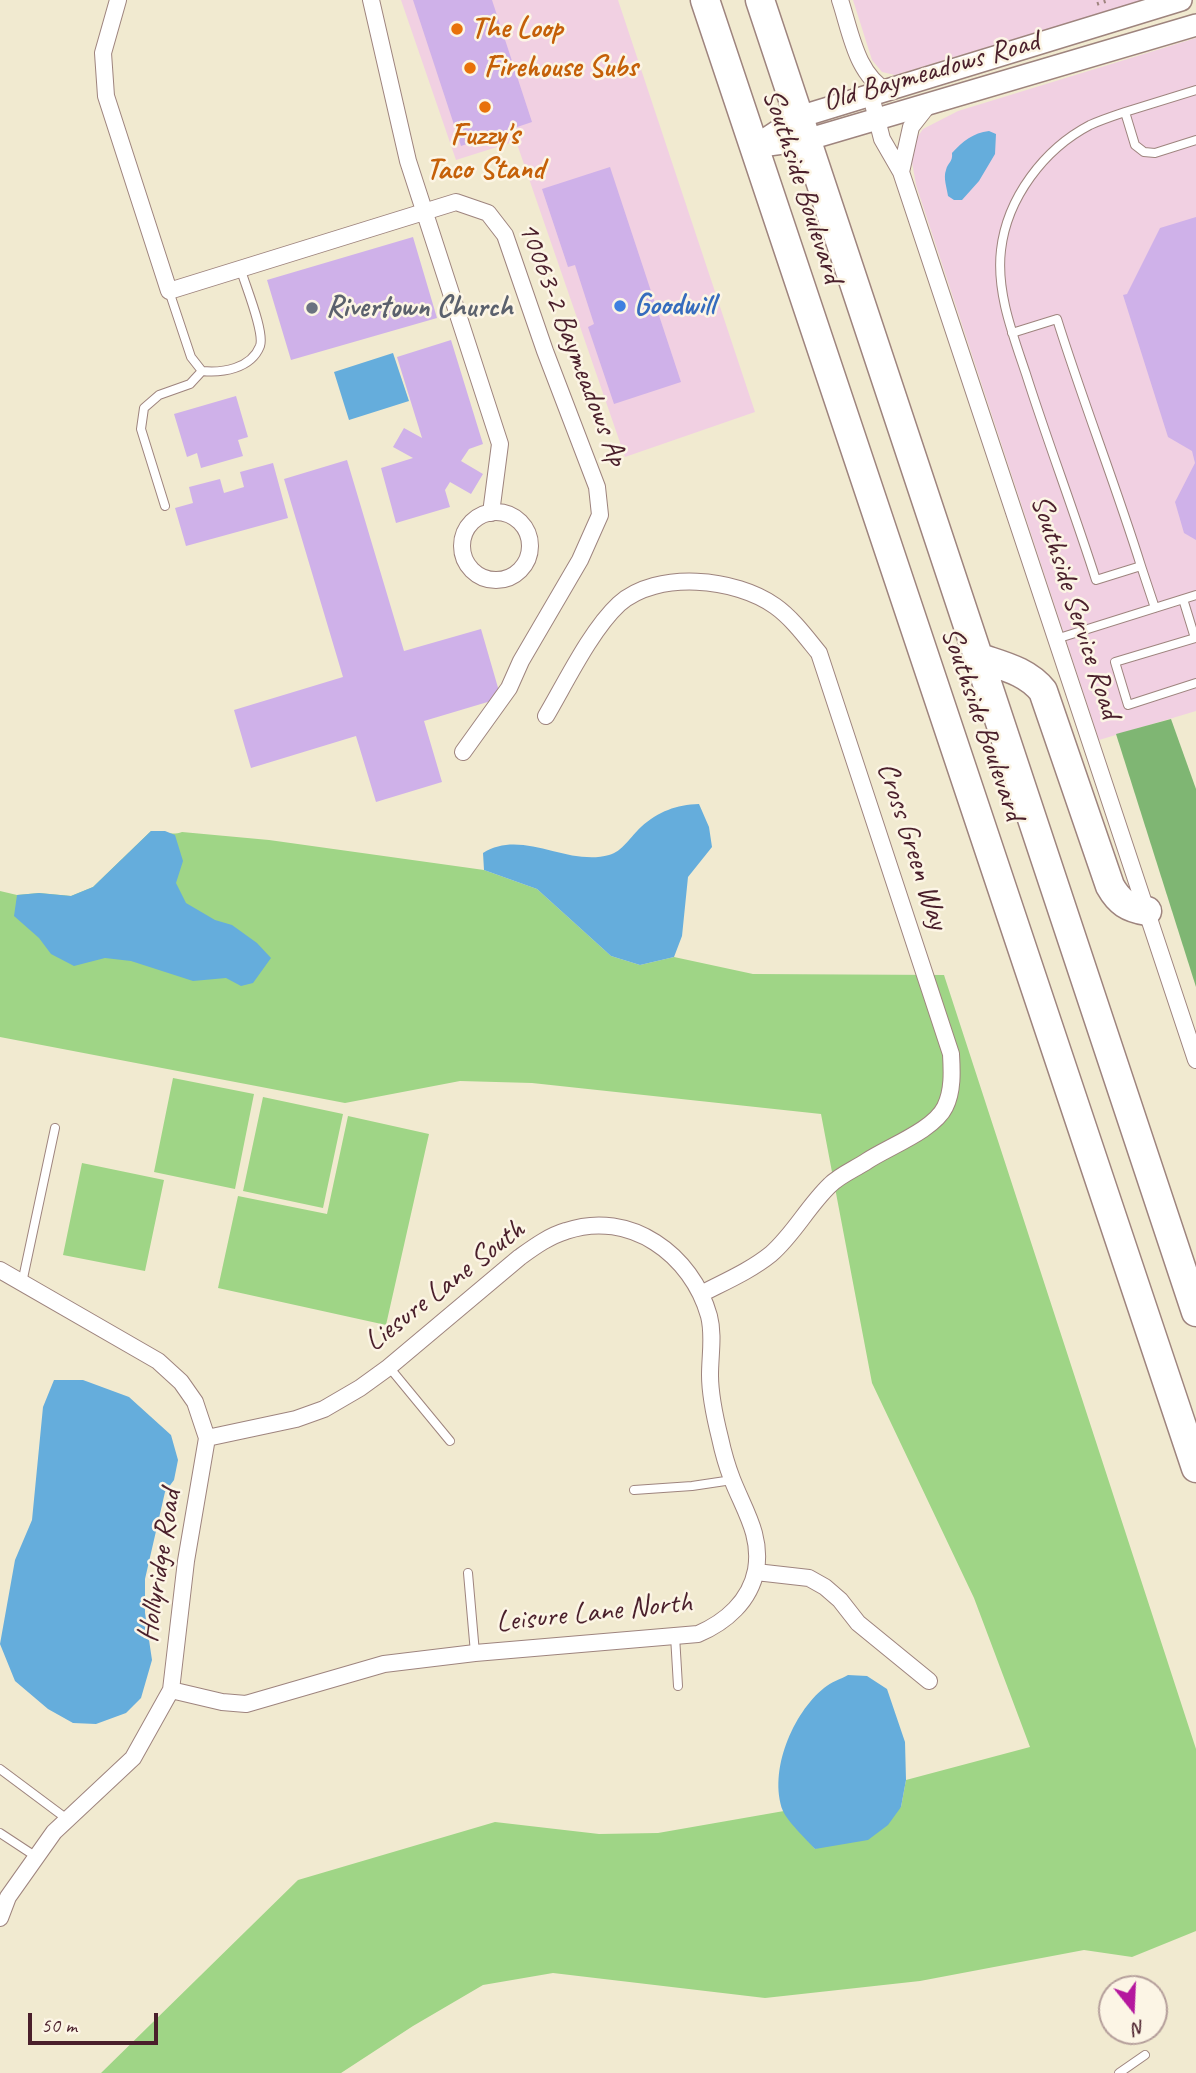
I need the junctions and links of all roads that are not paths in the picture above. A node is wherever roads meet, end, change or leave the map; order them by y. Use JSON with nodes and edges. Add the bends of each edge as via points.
{"nodes":[{"id":1,"x":118,"y":0,"type":"edge"},
{"id":2,"x":371,"y":0,"type":"edge"},
{"id":3,"x":705,"y":0,"type":"edge"},
{"id":4,"x":760,"y":0,"type":"edge"},
{"id":5,"x":840,"y":0,"type":"edge"},
{"id":6,"x":1181,"y":0,"type":"edge"},
{"id":7,"x":1196,"y":26,"type":"edge"},
{"id":8,"x":1196,"y":90,"type":"edge"},
{"id":9,"x":879,"y":94,"type":"junction"},
{"id":10,"x":929,"y":104,"type":"junction"},
{"id":11,"x":1125,"y":111,"type":"junction"},
{"id":12,"x":879,"y":119,"type":"junction"},
{"id":13,"x":802,"y":128,"type":"junction"},
{"id":14,"x":1196,"y":140,"type":"edge"},
{"id":15,"x":753,"y":147,"type":"junction"},
{"id":16,"x":901,"y":172,"type":"junction"},
{"id":17,"x":423,"y":211,"type":"junction"},
{"id":18,"x":241,"y":270,"type":"junction"},
{"id":19,"x":169,"y":291,"type":"junction"},
{"id":20,"x":1012,"y":332,"type":"junction"},
{"id":21,"x":202,"y":371,"type":"junction"},
{"id":22,"x":165,"y":506,"type":"dead end"},
{"id":23,"x":491,"y":513,"type":"junction"},
{"id":24,"x":1141,"y":566,"type":"junction"},
{"id":25,"x":1196,"y":595,"type":"edge"},
{"id":26,"x":1183,"y":599,"type":"junction"},
{"id":27,"x":1155,"y":608,"type":"junction"},
{"id":28,"x":1056,"y":639,"type":"junction"},
{"id":29,"x":1196,"y":639,"type":"edge"},
{"id":30,"x":980,"y":658,"type":"junction"},
{"id":31,"x":1196,"y":683,"type":"edge"},
{"id":32,"x":546,"y":716,"type":"dead end"},
{"id":33,"x":463,"y":752,"type":"dead end"},
{"id":34,"x":1147,"y":911,"type":"junction"},
{"id":35,"x":1196,"y":1060,"type":"edge"},
{"id":36,"x":55,"y":1128,"type":"dead end"},
{"id":37,"x":0,"y":1270,"type":"edge"},
{"id":38,"x":22,"y":1283,"type":"junction"},
{"id":39,"x":701,"y":1294,"type":"junction"},
{"id":40,"x":1196,"y":1312,"type":"edge"},
{"id":41,"x":389,"y":1367,"type":"junction"},
{"id":42,"x":206,"y":1438,"type":"junction"},
{"id":43,"x":450,"y":1441,"type":"dead end"},
{"id":44,"x":1196,"y":1468,"type":"edge"},
{"id":45,"x":732,"y":1480,"type":"junction"},
{"id":46,"x":634,"y":1490,"type":"dead end"},
{"id":47,"x":756,"y":1572,"type":"junction"},
{"id":48,"x":468,"y":1573,"type":"dead end"},
{"id":49,"x":675,"y":1636,"type":"junction"},
{"id":50,"x":475,"y":1653,"type":"junction"},
{"id":51,"x":929,"y":1681,"type":"dead end"},
{"id":52,"x":678,"y":1686,"type":"dead end"},
{"id":53,"x":171,"y":1690,"type":"junction"},
{"id":54,"x":0,"y":1769,"type":"edge"},
{"id":55,"x":67,"y":1819,"type":"junction"},
{"id":56,"x":0,"y":1833,"type":"edge"},
{"id":57,"x":35,"y":1856,"type":"junction"},
{"id":58,"x":3,"y":1900,"type":"edge"},
{"id":59,"x":0,"y":1918,"type":"edge"},
{"id":60,"x":1145,"y":2055,"type":"dead end"},
{"id":61,"x":1119,"y":2073,"type":"edge"}],
"edges":[{"from":1,"to":19,"type":"street","via":[[103,53],[106,96]]},
{"from":2,"to":17,"type":"street"},
{"from":3,"to":15,"type":"highway","name":"Southside Boulevard"},
{"from":4,"to":13,"type":"highway","name":"Southside Boulevard"},
{"from":5,"to":9,"type":"street","name":"Southside Service Road","via":[[861,65]]},
{"from":6,"to":9,"type":"street","name":"Old Baymeadows Road"},
{"from":7,"to":10,"type":"street","name":"Old Baymeadows Road"},
{"from":8,"to":11,"type":"lane"},
{"from":9,"to":12,"type":"street","name":"Southside Service Road"},
{"from":9,"to":13,"type":"street","name":"Old Baymeadows Road"},
{"from":10,"to":12,"type":"street","name":"Old Baymeadows Road"},
{"from":10,"to":16,"type":"street","name":"Southside Service Road","via":[[906,139]]},
{"from":11,"to":14,"type":"lane","via":[[1135,145],[1144,152]]},
{"from":11,"to":20,"type":"lane","via":[[1067,141],[1037,167],[1023,189],[1001,251],[1002,293]]},
{"from":12,"to":13,"type":"street","name":"Old Baymeadows Road"},
{"from":12,"to":16,"type":"street","name":"Southside Service Road","via":[[882,139]]},
{"from":13,"to":15,"type":"street","name":"Old Baymeadows Road"},
{"from":13,"to":30,"type":"highway","name":"Southside Boulevard"},
{"from":15,"to":44,"type":"highway","name":"Southside Boulevard"},
{"from":16,"to":28,"type":"street","name":"Southside Service Road"},
{"from":17,"to":18,"type":"street","name":"10063-2 Baymeadows Ap"},
{"from":17,"to":23,"type":"street","via":[[500,444]]},
{"from":17,"to":33,"type":"street","name":"10063-2 Baymeadows Ap","via":[[456,202],[488,213],[505,234],[597,487],[600,515],[509,688]]},
{"from":18,"to":19,"type":"street","name":"10063-2 Baymeadows Ap"},
{"from":18,"to":21,"type":"lane","via":[[260,346],[246,363],[221,372]]},
{"from":19,"to":21,"type":"lane","via":[[191,357]]},
{"from":20,"to":24,"type":"lane","via":[[1057,319]]},
{"from":20,"to":24,"type":"lane","via":[[1096,580]]},
{"from":21,"to":22,"type":"lane","via":[[190,384],[159,395],[144,408],[141,429]]},
{"from":23,"to":23,"type":"street","via":[[469,526],[462,551],[475,573],[501,579],[523,566],[529,541],[516,519]]},
{"from":24,"to":27,"type":"lane"},
{"from":25,"to":26,"type":"lane"},
{"from":26,"to":27,"type":"lane"},
{"from":26,"to":29,"type":"lane"},
{"from":27,"to":28,"type":"lane"},
{"from":28,"to":34,"type":"street","name":"Southside Service Road"},
{"from":29,"to":31,"type":"lane","via":[[1115,662],[1128,705]]},
{"from":30,"to":34,"type":"highway","via":[[1020,672],[1043,691],[1110,886],[1122,903]]},
{"from":30,"to":40,"type":"highway","name":"Southside Boulevard"},
{"from":32,"to":39,"type":"street","name":"Cross Green Way","via":[[594,637],[620,604],[645,590],[706,581],[738,588],[775,606],[819,653],[951,1054],[953,1078],[945,1108],[929,1125],[831,1184],[771,1253]]},
{"from":34,"to":35,"type":"street","name":"Southside Service Road"},
{"from":36,"to":38,"type":"lane"},
{"from":37,"to":38,"type":"street","name":"Hollyridge Road"},
{"from":38,"to":42,"type":"street","name":"Hollyridge Road","via":[[159,1361],[195,1402]]},
{"from":39,"to":41,"type":"street","name":"Liesure Lane South","via":[[685,1268],[647,1236],[590,1225],[566,1231],[520,1257]]},
{"from":39,"to":45,"type":"street","name":"Leisure Lane North","via":[[712,1342],[715,1417]]},
{"from":41,"to":42,"type":"street","name":"Liesure Lane South","via":[[324,1409]]},
{"from":41,"to":43,"type":"lane"},
{"from":42,"to":53,"type":"street","name":"Hollyridge Road"},
{"from":45,"to":46,"type":"lane"},
{"from":45,"to":47,"type":"street","name":"Leisure Lane North","via":[[758,1542]]},
{"from":47,"to":49,"type":"street","name":"Leisure Lane North","via":[[733,1615],[698,1634]]},
{"from":47,"to":51,"type":"street","via":[[809,1578],[825,1587],[858,1623]]},
{"from":48,"to":50,"type":"lane"},
{"from":49,"to":50,"type":"street","name":"Leisure Lane North"},
{"from":49,"to":52,"type":"lane"},
{"from":50,"to":53,"type":"street","name":"Leisure Lane North","via":[[384,1664],[246,1704]]},
{"from":53,"to":55,"type":"street","name":"Hollyridge Road","via":[[133,1758]]},
{"from":54,"to":55,"type":"lane"},
{"from":55,"to":57,"type":"street","name":"Hollyridge Road"},
{"from":56,"to":57,"type":"lane"},
{"from":57,"to":58,"type":"street","name":"Hollyridge Road"},
{"from":58,"to":59,"type":"street","name":"Hollyridge Road"},
{"from":60,"to":61,"type":"lane"}]}
